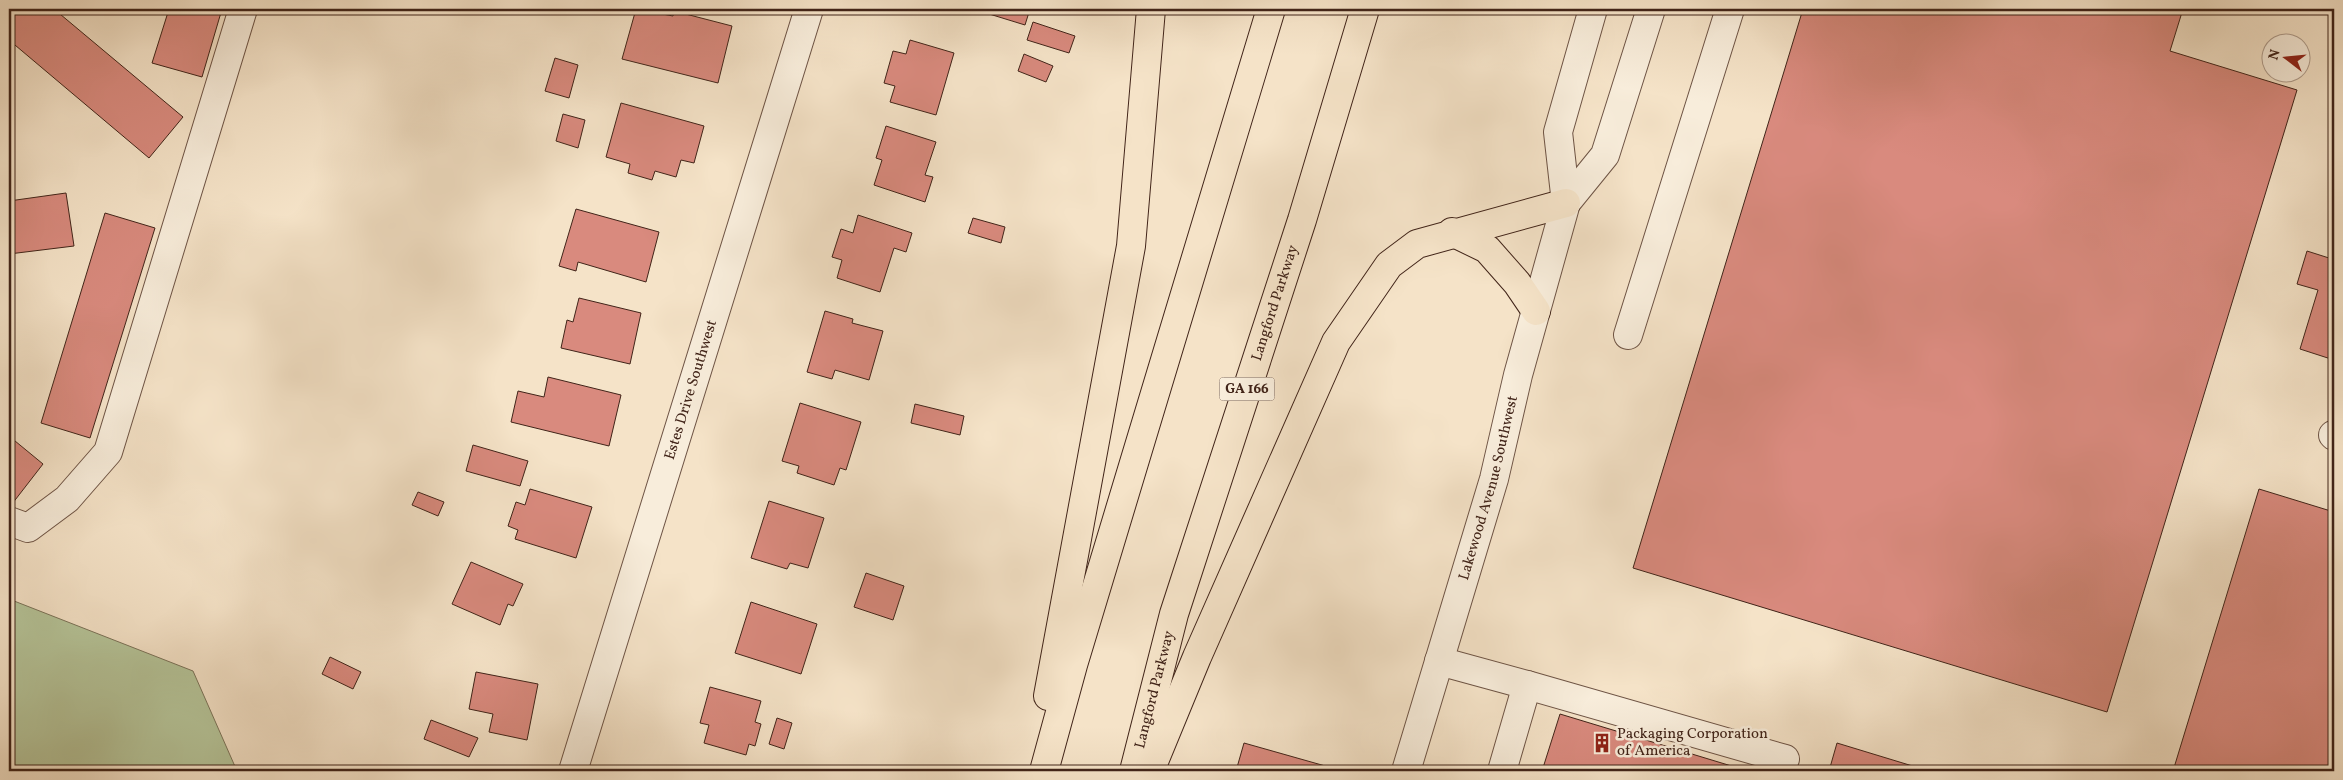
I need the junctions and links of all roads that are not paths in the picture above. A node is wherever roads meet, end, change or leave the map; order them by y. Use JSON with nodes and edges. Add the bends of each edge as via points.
{"nodes":[{"id":1,"x":243,"y":9,"type":"edge"},
{"id":2,"x":809,"y":9,"type":"edge"},
{"id":3,"x":1151,"y":9,"type":"edge"},
{"id":4,"x":1271,"y":9,"type":"edge"},
{"id":5,"x":1365,"y":9,"type":"edge"},
{"id":6,"x":1593,"y":9,"type":"edge"},
{"id":7,"x":1650,"y":9,"type":"edge"},
{"id":8,"x":1730,"y":9,"type":"edge"},
{"id":9,"x":1566,"y":203,"type":"junction"},
{"id":10,"x":1452,"y":232,"type":"junction"},
{"id":11,"x":1536,"y":311,"type":"junction"},
{"id":12,"x":1628,"y":335,"type":"dead end"},
{"id":13,"x":9,"y":521,"type":"edge"},
{"id":14,"x":1439,"y":660,"type":"junction"},
{"id":15,"x":1527,"y":685,"type":"junction"},
{"id":16,"x":1785,"y":759,"type":"dead end"},
{"id":17,"x":573,"y":771,"type":"edge"},
{"id":18,"x":1034,"y":771,"type":"edge"},
{"id":19,"x":1044,"y":771,"type":"edge"},
{"id":20,"x":1134,"y":771,"type":"edge"},
{"id":21,"x":1150,"y":771,"type":"edge"},
{"id":22,"x":1406,"y":771,"type":"edge"},
{"id":23,"x":1502,"y":771,"type":"edge"}],
"edges":[{"from":1,"to":13,"type":"street","via":[[108,452],[68,499],[28,528]]},
{"from":2,"to":17,"type":"street","name":"Estes Drive Southwest"},
{"from":3,"to":18,"type":"highway","via":[[1131,246]]},
{"from":4,"to":19,"type":"highway"},
{"from":5,"to":20,"type":"highway","name":"Langford Parkway","number":"GA 166","via":[[1302,220],[1174,614]]},
{"from":6,"to":9,"type":"street","name":"Lakewood Avenue Southwest","via":[[1558,132]]},
{"from":7,"to":9,"type":"street","name":"Lakewood Avenue Southwest","via":[[1605,155]]},
{"from":8,"to":12,"type":"street"},
{"from":9,"to":10,"type":"highway"},
{"from":9,"to":11,"type":"street","name":"Lakewood Avenue Southwest"},
{"from":10,"to":11,"type":"highway","via":[[1487,249]]},
{"from":10,"to":21,"type":"highway","via":[[1417,244],[1389,265],[1336,342]]},
{"from":11,"to":14,"type":"street","name":"Lakewood Avenue Southwest","via":[[1494,479]]},
{"from":14,"to":15,"type":"street"},
{"from":14,"to":22,"type":"street","name":"Lakewood Avenue Southwest"},
{"from":15,"to":16,"type":"street"},
{"from":15,"to":23,"type":"street"}]}
